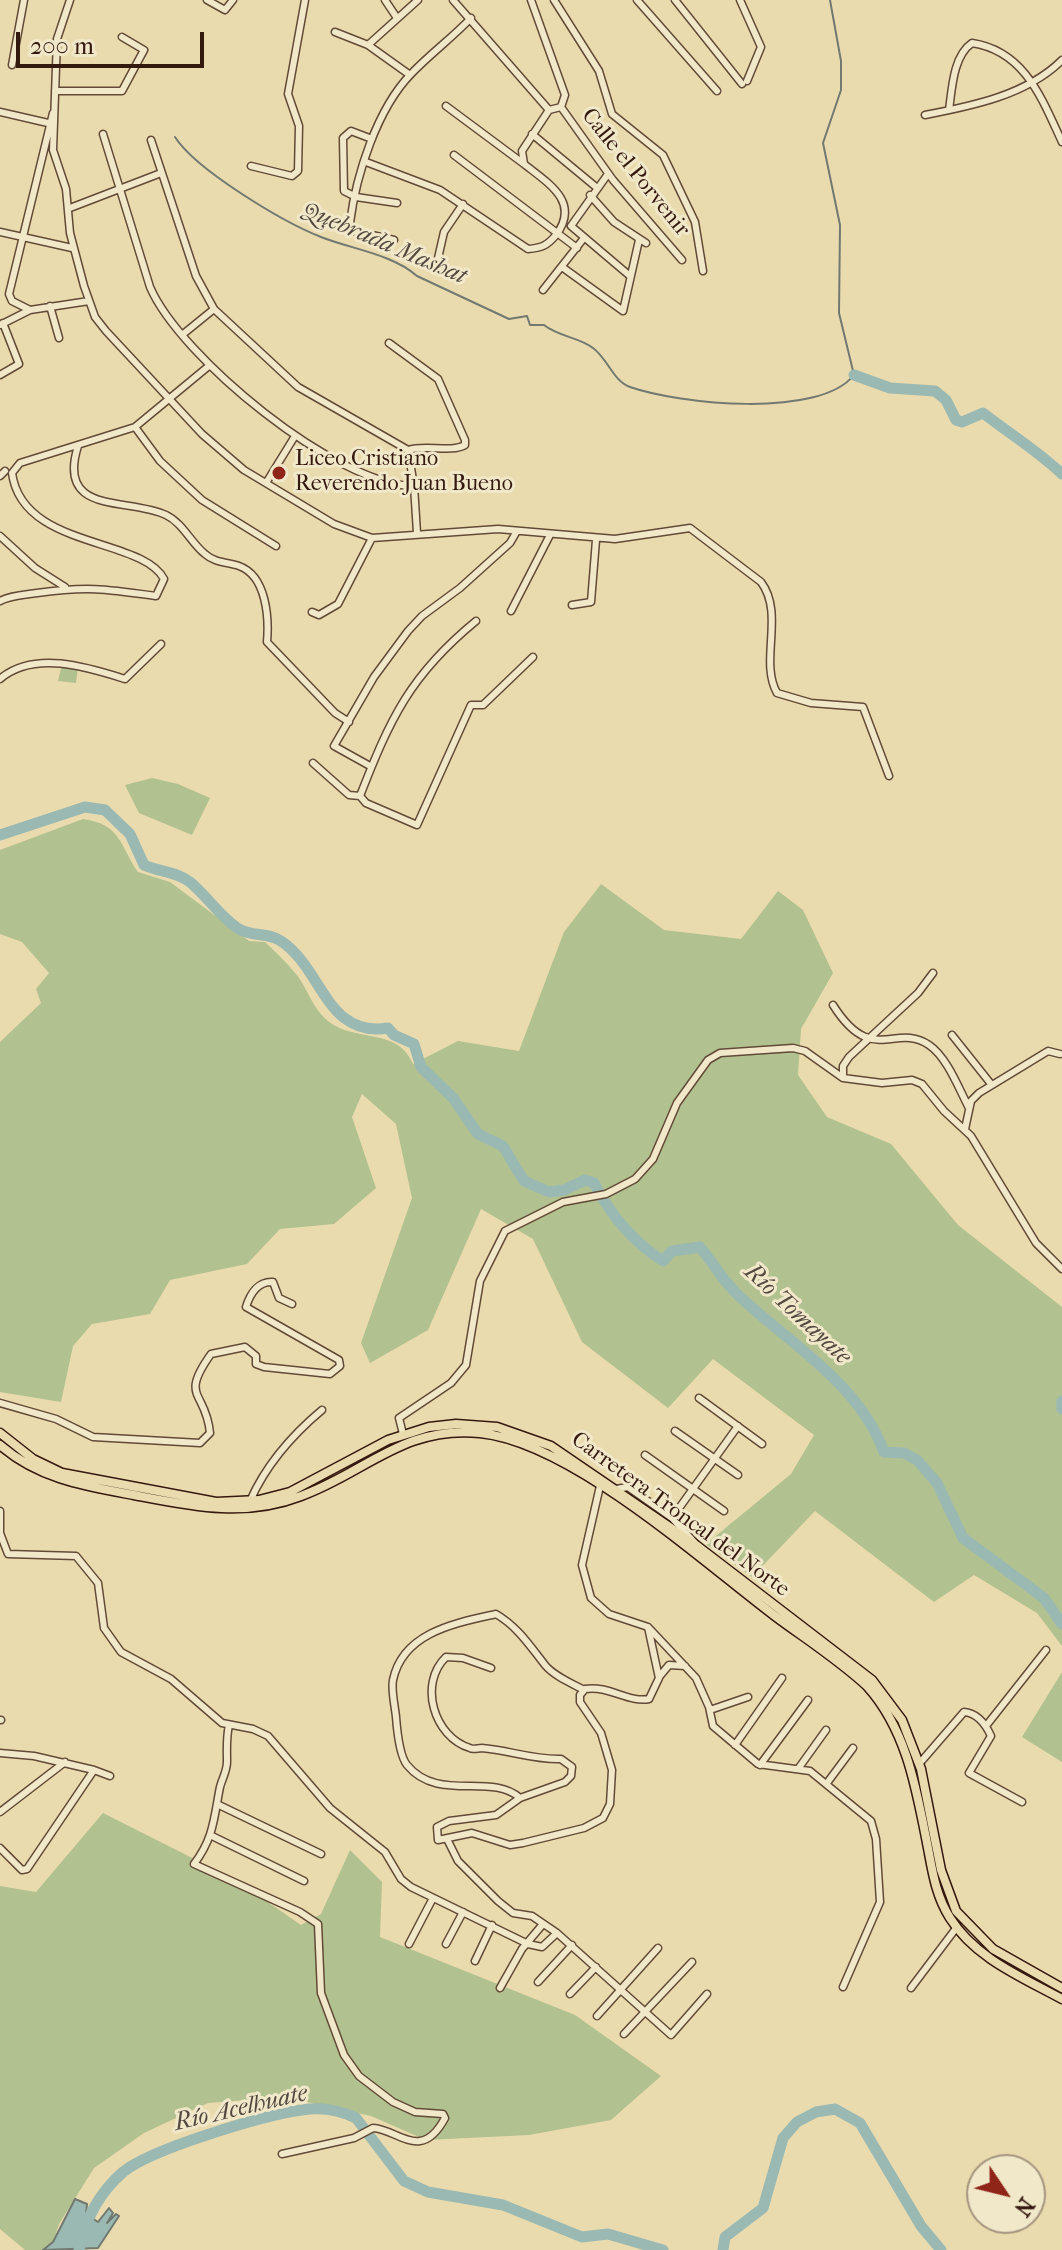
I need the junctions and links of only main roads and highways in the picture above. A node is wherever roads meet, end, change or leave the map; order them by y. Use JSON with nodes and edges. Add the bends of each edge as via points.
{"nodes":[{"id":1,"x":0,"y":1433,"type":"edge"},
{"id":2,"x":390,"y":1444,"type":"junction"},
{"id":3,"x":0,"y":1445,"type":"edge"},
{"id":4,"x":363,"y":1458,"type":"junction"},
{"id":5,"x":918,"y":1768,"type":"junction"},
{"id":6,"x":932,"y":1842,"type":"junction"},
{"id":7,"x":1062,"y":1988,"type":"edge"},
{"id":8,"x":1062,"y":1999,"type":"edge"}],
"edges":[{"from":1,"to":4,"type":"main road","name":"Carretera Troncal del Norte","via":[[33,1459],[74,1476],[216,1502],[250,1501],[298,1489]]},
{"from":2,"to":4,"type":"main road","name":"Carretera Troncal del Norte"},
{"from":2,"to":5,"type":"main road","name":"Carretera Troncal del Norte","via":[[435,1434],[492,1435],[546,1452],[600,1486],[860,1679],[886,1710]]},
{"from":2,"to":5,"type":"main road","name":"Carretera Troncal del Norte","via":[[403,1434],[440,1425],[497,1427],[551,1446],[696,1545],[865,1673],[898,1714]]},
{"from":3,"to":4,"type":"main road","name":"Carretera Troncal del Norte","via":[[56,1479],[217,1509],[291,1500]]},
{"from":5,"to":6,"type":"main road","name":"Carretera Troncal del Norte"},
{"from":6,"to":7,"type":"main road","name":"Carretera Troncal del Norte","via":[[962,1919],[993,1949]]},
{"from":6,"to":8,"type":"main road","name":"Carretera Troncal del Norte","via":[[938,1891],[957,1927],[1001,1966]]}]}
